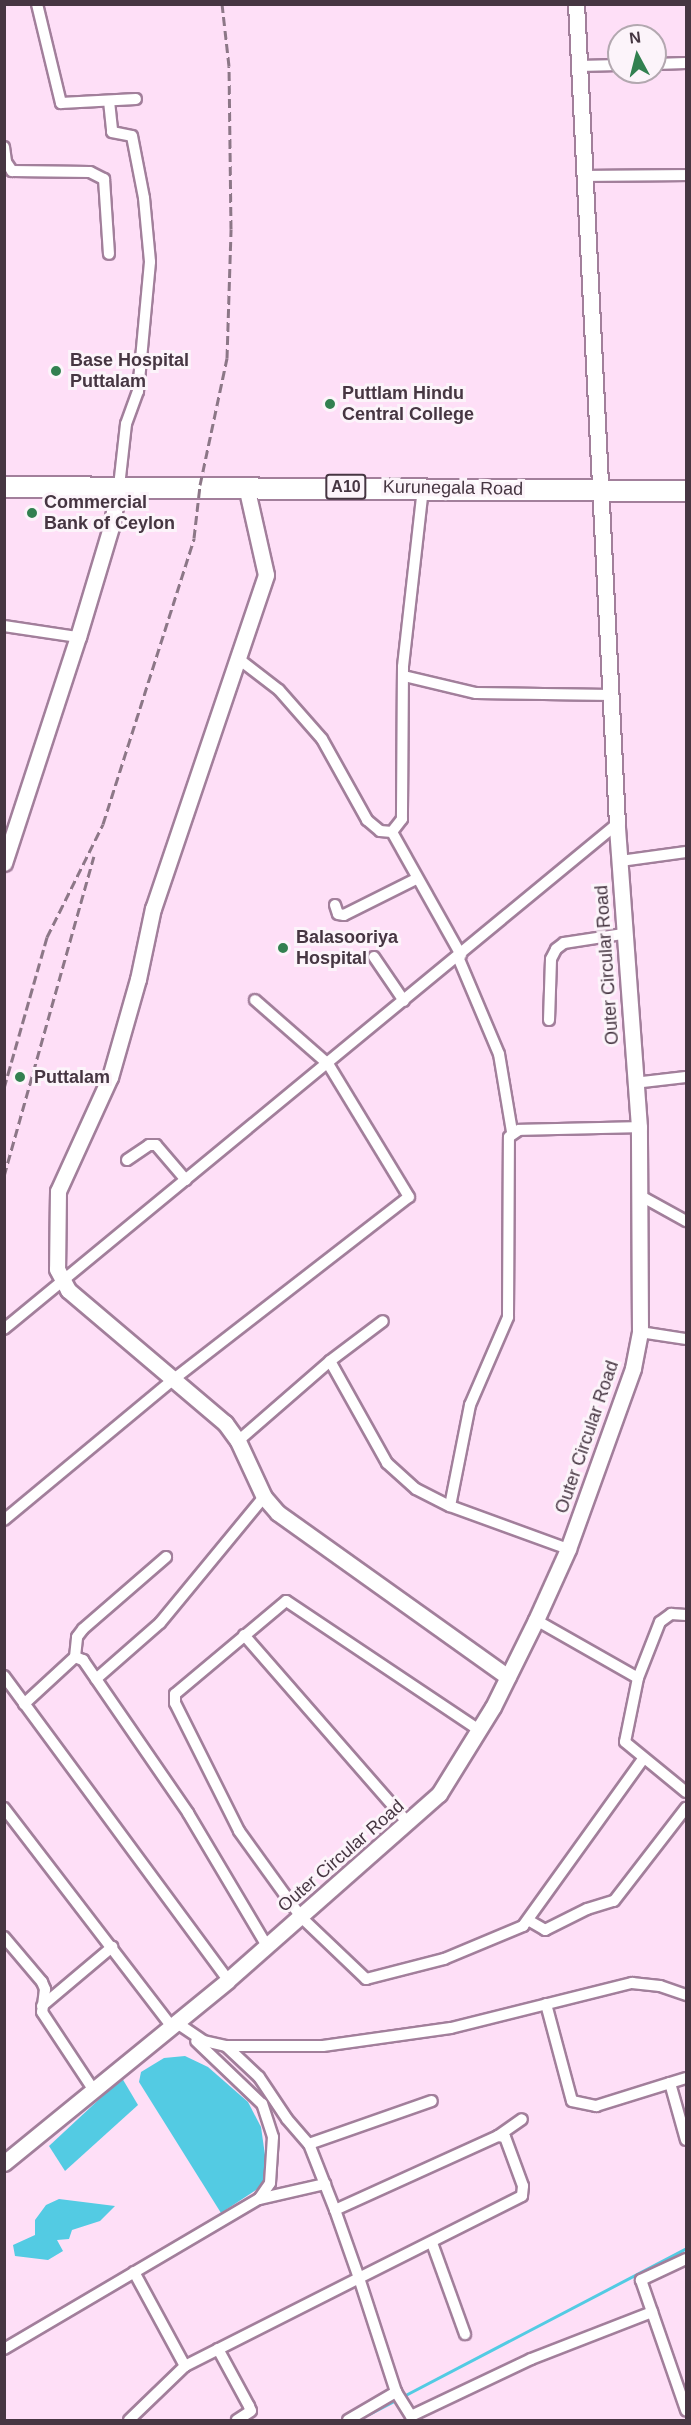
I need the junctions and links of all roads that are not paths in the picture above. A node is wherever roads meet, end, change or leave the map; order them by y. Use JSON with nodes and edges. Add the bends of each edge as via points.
{"nodes":[{"id":1,"x":37,"y":4,"type":"edge"},
{"id":2,"x":576,"y":4,"type":"edge"},
{"id":3,"x":687,"y":63,"type":"edge"},
{"id":4,"x":667,"y":64,"type":"edge"},
{"id":5,"x":607,"y":65,"type":"edge"},
{"id":6,"x":579,"y":66,"type":"junction"},
{"id":7,"x":136,"y":99,"type":"dead end"},
{"id":8,"x":109,"y":101,"type":"junction"},
{"id":9,"x":4,"y":147,"type":"edge"},
{"id":10,"x":687,"y":175,"type":"edge"},
{"id":11,"x":585,"y":176,"type":"junction"},
{"id":12,"x":109,"y":254,"type":"dead end"},
{"id":13,"x":118,"y":486,"type":"junction"},
{"id":14,"x":246,"y":486,"type":"junction"},
{"id":15,"x":4,"y":487,"type":"edge"},
{"id":16,"x":423,"y":488,"type":"junction"},
{"id":17,"x":602,"y":490,"type":"junction"},
{"id":18,"x":687,"y":491,"type":"edge"},
{"id":19,"x":4,"y":626,"type":"edge"},
{"id":20,"x":78,"y":637,"type":"junction"},
{"id":21,"x":240,"y":660,"type":"junction"},
{"id":22,"x":404,"y":675,"type":"junction"},
{"id":23,"x":611,"y":695,"type":"junction"},
{"id":24,"x":617,"y":824,"type":"junction"},
{"id":25,"x":392,"y":832,"type":"junction"},
{"id":26,"x":687,"y":852,"type":"edge"},
{"id":27,"x":620,"y":861,"type":"junction"},
{"id":28,"x":4,"y":863,"type":"edge"},
{"id":29,"x":416,"y":879,"type":"junction"},
{"id":30,"x":335,"y":905,"type":"dead end"},
{"id":31,"x":623,"y":934,"type":"junction"},
{"id":32,"x":460,"y":956,"type":"junction"},
{"id":33,"x":374,"y":957,"type":"dead end"},
{"id":34,"x":255,"y":1000,"type":"dead end"},
{"id":35,"x":404,"y":1001,"type":"junction"},
{"id":36,"x":549,"y":1020,"type":"dead end"},
{"id":37,"x":328,"y":1064,"type":"junction"},
{"id":38,"x":687,"y":1077,"type":"edge"},
{"id":39,"x":634,"y":1083,"type":"junction"},
{"id":40,"x":639,"y":1127,"type":"junction"},
{"id":41,"x":512,"y":1132,"type":"junction"},
{"id":42,"x":127,"y":1160,"type":"dead end"},
{"id":43,"x":186,"y":1180,"type":"junction"},
{"id":44,"x":639,"y":1195,"type":"junction"},
{"id":45,"x":687,"y":1221,"type":"edge"},
{"id":46,"x":62,"y":1282,"type":"junction"},
{"id":47,"x":383,"y":1321,"type":"dead end"},
{"id":48,"x":4,"y":1329,"type":"edge"},
{"id":49,"x":640,"y":1332,"type":"junction"},
{"id":50,"x":687,"y":1340,"type":"edge"},
{"id":51,"x":330,"y":1361,"type":"junction"},
{"id":52,"x":174,"y":1379,"type":"junction"},
{"id":53,"x":238,"y":1441,"type":"junction"},
{"id":54,"x":264,"y":1497,"type":"junction"},
{"id":55,"x":450,"y":1506,"type":"junction"},
{"id":56,"x":4,"y":1520,"type":"edge"},
{"id":57,"x":568,"y":1549,"type":"junction"},
{"id":58,"x":166,"y":1557,"type":"dead end"},
{"id":59,"x":687,"y":1615,"type":"edge"},
{"id":60,"x":536,"y":1620,"type":"junction"},
{"id":61,"x":244,"y":1635,"type":"junction"},
{"id":62,"x":75,"y":1657,"type":"junction"},
{"id":63,"x":4,"y":1676,"type":"edge"},
{"id":64,"x":508,"y":1677,"type":"junction"},
{"id":65,"x":638,"y":1677,"type":"junction"},
{"id":66,"x":96,"y":1679,"type":"junction"},
{"id":67,"x":24,"y":1704,"type":"junction"},
{"id":68,"x":479,"y":1731,"type":"junction"},
{"id":69,"x":643,"y":1759,"type":"junction"},
{"id":70,"x":687,"y":1792,"type":"edge"},
{"id":71,"x":4,"y":1808,"type":"edge"},
{"id":72,"x":687,"y":1808,"type":"edge"},
{"id":73,"x":408,"y":1823,"type":"junction"},
{"id":74,"x":301,"y":1917,"type":"junction"},
{"id":75,"x":528,"y":1920,"type":"junction"},
{"id":76,"x":4,"y":1937,"type":"edge"},
{"id":77,"x":267,"y":1946,"type":"junction"},
{"id":78,"x":112,"y":1947,"type":"junction"},
{"id":79,"x":228,"y":1980,"type":"junction"},
{"id":80,"x":686,"y":1992,"type":"edge"},
{"id":81,"x":546,"y":2004,"type":"junction"},
{"id":82,"x":41,"y":2006,"type":"junction"},
{"id":83,"x":177,"y":2026,"type":"junction"},
{"id":84,"x":226,"y":2046,"type":"junction"},
{"id":85,"x":687,"y":2078,"type":"edge"},
{"id":86,"x":670,"y":2083,"type":"junction"},
{"id":87,"x":93,"y":2089,"type":"junction"},
{"id":88,"x":432,"y":2101,"type":"dead end"},
{"id":89,"x":522,"y":2119,"type":"dead end"},
{"id":90,"x":287,"y":2120,"type":"junction"},
{"id":91,"x":498,"y":2136,"type":"junction"},
{"id":92,"x":273,"y":2137,"type":"junction"},
{"id":93,"x":687,"y":2140,"type":"edge"},
{"id":94,"x":309,"y":2144,"type":"junction"},
{"id":95,"x":4,"y":2163,"type":"edge"},
{"id":96,"x":325,"y":2184,"type":"junction"},
{"id":97,"x":259,"y":2199,"type":"junction"},
{"id":98,"x":335,"y":2210,"type":"junction"},
{"id":99,"x":432,"y":2242,"type":"junction"},
{"id":100,"x":687,"y":2259,"type":"edge"},
{"id":101,"x":134,"y":2272,"type":"junction"},
{"id":102,"x":359,"y":2278,"type":"junction"},
{"id":103,"x":652,"y":2312,"type":"junction"},
{"id":104,"x":465,"y":2334,"type":"dead end"},
{"id":105,"x":4,"y":2349,"type":"edge"},
{"id":106,"x":218,"y":2349,"type":"junction"},
{"id":107,"x":185,"y":2366,"type":"junction"},
{"id":108,"x":396,"y":2392,"type":"junction"},
{"id":109,"x":687,"y":2410,"type":"edge"},
{"id":110,"x":129,"y":2421,"type":"edge"},
{"id":111,"x":237,"y":2421,"type":"edge"},
{"id":112,"x":348,"y":2421,"type":"edge"}],
"edges":[{"from":1,"to":8,"type":"street","via":[[60,103]]},
{"from":2,"to":6,"type":"street","name":"Outer Circular Road"},
{"from":3,"to":4,"type":"street"},
{"from":5,"to":6,"type":"street"},
{"from":6,"to":11,"type":"street","name":"Outer Circular Road"},
{"from":7,"to":8,"type":"street"},
{"from":8,"to":13,"type":"street","via":[[112,132],[132,136],[144,198],[150,262],[138,391],[126,424]]},
{"from":9,"to":12,"type":"street","via":[[12,171],[90,172],[104,179]]},
{"from":10,"to":11,"type":"street"},
{"from":11,"to":17,"type":"street","name":"Outer Circular Road"},
{"from":13,"to":14,"type":"highway","name":"Kurunegala Road","number":"A10"},
{"from":13,"to":15,"type":"highway","name":"Kurunegala Road","number":"A10"},
{"from":13,"to":20,"type":"street","via":[[111,527]]},
{"from":14,"to":16,"type":"highway","name":"Kurunegala Road","number":"A10"},
{"from":14,"to":21,"type":"street","via":[[266,575]]},
{"from":16,"to":17,"type":"highway","name":"Kurunegala Road","number":"A10"},
{"from":16,"to":22,"type":"street"},
{"from":17,"to":18,"type":"highway","name":"Kurunegala Road","number":"A10"},
{"from":17,"to":23,"type":"street","name":"Outer Circular Road"},
{"from":19,"to":20,"type":"street"},
{"from":20,"to":28,"type":"street"},
{"from":21,"to":25,"type":"street","via":[[279,690],[322,739],[367,820],[380,831]]},
{"from":21,"to":46,"type":"street","via":[[153,908],[110,1077],[58,1191],[55,1237]]},
{"from":22,"to":23,"type":"street","via":[[476,693]]},
{"from":22,"to":25,"type":"street","via":[[402,819]]},
{"from":23,"to":24,"type":"street","name":"Outer Circular Road"},
{"from":24,"to":27,"type":"street","name":"Outer Circular Road"},
{"from":24,"to":32,"type":"street"},
{"from":25,"to":29,"type":"street"},
{"from":26,"to":27,"type":"street"},
{"from":27,"to":31,"type":"street","name":"Outer Circular Road"},
{"from":29,"to":30,"type":"street","via":[[344,915],[338,914]]},
{"from":29,"to":32,"type":"street"},
{"from":31,"to":36,"type":"street","via":[[564,943],[556,949],[551,958]]},
{"from":31,"to":39,"type":"street","name":"Outer Circular Road"},
{"from":32,"to":35,"type":"street"},
{"from":32,"to":41,"type":"street","via":[[499,1054]]},
{"from":33,"to":35,"type":"street"},
{"from":34,"to":37,"type":"street"},
{"from":35,"to":37,"type":"street"},
{"from":37,"to":43,"type":"street"},
{"from":37,"to":52,"type":"street","via":[[409,1197]]},
{"from":38,"to":39,"type":"street"},
{"from":39,"to":40,"type":"street","name":"Outer Circular Road"},
{"from":40,"to":41,"type":"street"},
{"from":40,"to":44,"type":"street","name":"Outer Circular Road"},
{"from":41,"to":55,"type":"street","via":[[508,1317],[470,1406]]},
{"from":42,"to":43,"type":"street","via":[[149,1145],[156,1145]]},
{"from":43,"to":46,"type":"street"},
{"from":44,"to":45,"type":"street"},
{"from":44,"to":49,"type":"street","name":"Outer Circular Road"},
{"from":46,"to":48,"type":"street"},
{"from":46,"to":52,"type":"street"},
{"from":47,"to":51,"type":"street"},
{"from":49,"to":50,"type":"street"},
{"from":49,"to":57,"type":"street","name":"Outer Circular Road","via":[[633,1368]]},
{"from":51,"to":53,"type":"street"},
{"from":51,"to":55,"type":"street","via":[[387,1463],[416,1489]]},
{"from":52,"to":53,"type":"street","via":[[225,1423]]},
{"from":52,"to":56,"type":"street"},
{"from":53,"to":54,"type":"street"},
{"from":54,"to":64,"type":"street","via":[[278,1513]]},
{"from":54,"to":66,"type":"street","via":[[160,1623]]},
{"from":55,"to":57,"type":"street"},
{"from":57,"to":60,"type":"street","name":"Outer Circular Road"},
{"from":58,"to":62,"type":"street","via":[[83,1629],[77,1637]]},
{"from":59,"to":65,"type":"street","via":[[671,1614],[660,1622]]},
{"from":60,"to":64,"type":"street","name":"Outer Circular Road"},
{"from":60,"to":65,"type":"street"},
{"from":61,"to":68,"type":"street","via":[[282,1603],[292,1603]]},
{"from":61,"to":73,"type":"street"},
{"from":61,"to":74,"type":"street","via":[[175,1694],[174,1699],[239,1831]]},
{"from":62,"to":66,"type":"street","via":[[83,1660]]},
{"from":62,"to":67,"type":"street"},
{"from":63,"to":67,"type":"street"},
{"from":64,"to":68,"type":"street","name":"Outer Circular Road"},
{"from":65,"to":69,"type":"street","via":[[624,1734],[625,1742]]},
{"from":66,"to":77,"type":"street","via":[[188,1813]]},
{"from":67,"to":79,"type":"street"},
{"from":68,"to":73,"type":"street","name":"Outer Circular Road","via":[[439,1794]]},
{"from":69,"to":70,"type":"street"},
{"from":69,"to":75,"type":"street"},
{"from":71,"to":78,"type":"street"},
{"from":72,"to":75,"type":"street","via":[[614,1901],[587,1909],[545,1930]]},
{"from":73,"to":74,"type":"street","name":"Outer Circular Road"},
{"from":74,"to":75,"type":"street","via":[[366,1979],[444,1959],[496,1939]]},
{"from":74,"to":77,"type":"street","name":"Outer Circular Road"},
{"from":76,"to":82,"type":"street","via":[[42,1982],[45,1989]]},
{"from":77,"to":79,"type":"street","name":"Outer Circular Road"},
{"from":78,"to":82,"type":"street"},
{"from":78,"to":83,"type":"street"},
{"from":79,"to":83,"type":"street","name":"Outer Circular Road"},
{"from":80,"to":81,"type":"street","via":[[632,1983]]},
{"from":81,"to":84,"type":"street","via":[[451,2028],[370,2042],[274,2048]]},
{"from":81,"to":86,"type":"street","via":[[572,2101],[596,2106]]},
{"from":82,"to":87,"type":"street","via":[[46,2021]]},
{"from":83,"to":84,"type":"street","via":[[204,2041]]},
{"from":83,"to":87,"type":"street","name":"Outer Circular Road"},
{"from":83,"to":92,"type":"street","via":[[262,2104]]},
{"from":84,"to":90,"type":"street","via":[[259,2077]]},
{"from":85,"to":86,"type":"street"},
{"from":86,"to":93,"type":"street"},
{"from":87,"to":95,"type":"street","name":"Outer Circular Road"},
{"from":88,"to":94,"type":"street"},
{"from":89,"to":91,"type":"street"},
{"from":90,"to":92,"type":"street"},
{"from":90,"to":94,"type":"street"},
{"from":91,"to":98,"type":"street"},
{"from":91,"to":99,"type":"street","via":[[505,2137],[523,2186],[522,2196]]},
{"from":92,"to":97,"type":"street","via":[[270,2183]]},
{"from":94,"to":96,"type":"street"},
{"from":96,"to":97,"type":"street"},
{"from":96,"to":98,"type":"street"},
{"from":97,"to":101,"type":"street"},
{"from":98,"to":102,"type":"street"},
{"from":99,"to":102,"type":"street"},
{"from":99,"to":104,"type":"street"},
{"from":100,"to":103,"type":"street","via":[[641,2280]]},
{"from":101,"to":105,"type":"street"},
{"from":101,"to":107,"type":"street"},
{"from":102,"to":106,"type":"street"},
{"from":102,"to":108,"type":"street"},
{"from":103,"to":108,"type":"street","via":[[531,2359],[411,2416]]},
{"from":103,"to":109,"type":"street"},
{"from":106,"to":107,"type":"street"},
{"from":106,"to":111,"type":"street","via":[[249,2406],[250,2411]]},
{"from":107,"to":110,"type":"street"},
{"from":108,"to":112,"type":"street"}]}
